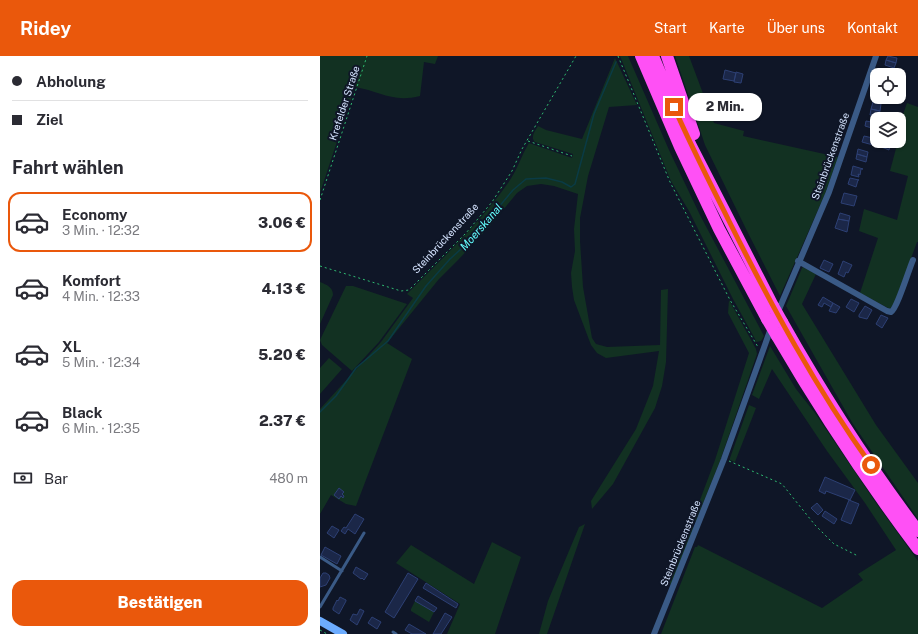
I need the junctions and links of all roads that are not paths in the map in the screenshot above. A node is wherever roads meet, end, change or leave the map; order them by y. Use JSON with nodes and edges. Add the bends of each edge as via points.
{"nodes":[{"id":1,"x":632,"y":56,"type":"edge"},
{"id":2,"x":641,"y":56,"type":"edge"},
{"id":3,"x":653,"y":56,"type":"edge"},
{"id":4,"x":666,"y":56,"type":"edge"},
{"id":5,"x":876,"y":56,"type":"edge"},
{"id":6,"x":680,"y":147,"type":"junction"},
{"id":7,"x":722,"y":208,"type":"junction"},
{"id":8,"x":913,"y":260,"type":"dead end"},
{"id":9,"x":798,"y":261,"type":"junction"},
{"id":10,"x":918,"y":531,"type":"edge"},
{"id":11,"x":364,"y":533,"type":"dead end"},
{"id":12,"x":918,"y":549,"type":"edge"},
{"id":13,"x":320,"y":557,"type":"edge"},
{"id":14,"x":342,"y":571,"type":"junction"},
{"id":15,"x":321,"y":605,"type":"edge"},
{"id":16,"x":320,"y":621,"type":"edge"},
{"id":17,"x":343,"y":634,"type":"edge"},
{"id":18,"x":654,"y":634,"type":"edge"}],
"edges":[{"from":1,"to":6,"type":"highway","via":[[661,121]]},
{"from":2,"to":6,"type":"highway"},
{"from":3,"to":7,"type":"highway","via":[[690,144]]},
{"from":4,"to":7,"type":"highway"},
{"from":5,"to":9,"type":"street","name":"Steinbrückenstraße","via":[[829,192]]},
{"from":6,"to":12,"type":"highway","bridge":true,"via":[[719,230],[767,320],[854,460]]},
{"from":7,"to":10,"type":"highway","bridge":true,"via":[[808,368],[862,453]]},
{"from":8,"to":9,"type":"street","via":[[891,312]]},
{"from":9,"to":18,"type":"street","name":"Steinbrückenstraße","via":[[724,459]]},
{"from":11,"to":14,"type":"lane"},
{"from":13,"to":14,"type":"lane"},
{"from":14,"to":15,"type":"lane"},
{"from":16,"to":17,"type":"main road"}]}
